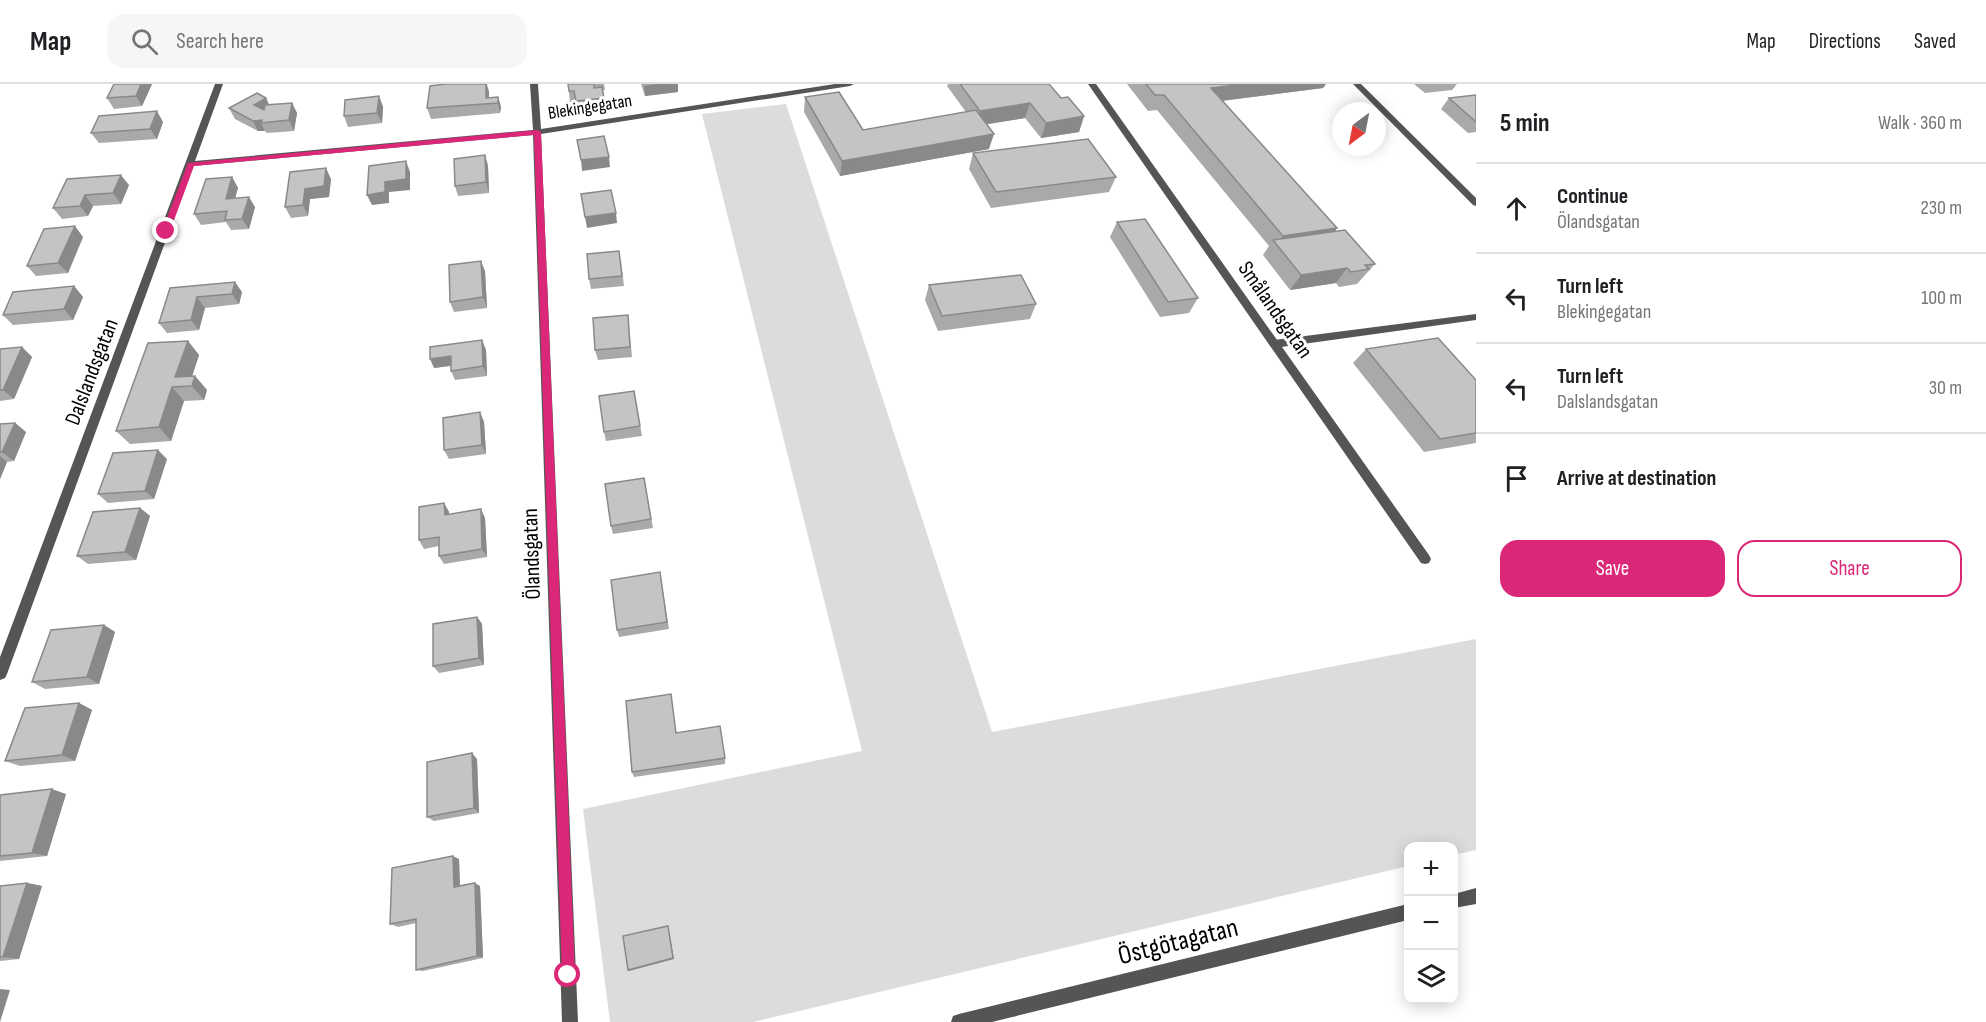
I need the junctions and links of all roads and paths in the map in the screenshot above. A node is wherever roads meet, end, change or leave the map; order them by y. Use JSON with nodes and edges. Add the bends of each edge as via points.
{"nodes":[{"id":1,"x":219,"y":84,"type":"edge"},
{"id":2,"x":534,"y":84,"type":"edge"},
{"id":3,"x":850,"y":84,"type":"edge"},
{"id":4,"x":1092,"y":84,"type":"edge"},
{"id":5,"x":1357,"y":84,"type":"edge"},
{"id":6,"x":537,"y":132,"type":"junction"},
{"id":7,"x":191,"y":164,"type":"junction"},
{"id":8,"x":1476,"y":203,"type":"edge"},
{"id":9,"x":1476,"y":317,"type":"edge"},
{"id":10,"x":1274,"y":344,"type":"junction"},
{"id":11,"x":1425,"y":559,"type":"dead end"},
{"id":12,"x":0,"y":674,"type":"edge"},
{"id":13,"x":1476,"y":896,"type":"edge"},
{"id":14,"x":1458,"y":900,"type":"edge"},
{"id":15,"x":1404,"y":913,"type":"edge"},
{"id":16,"x":570,"y":1022,"type":"edge"},
{"id":17,"x":959,"y":1022,"type":"edge"}],
"edges":[{"from":1,"to":7,"type":"street","name":"Dalslandsgatan"},
{"from":2,"to":6,"type":"street","name":"Ölandsgatan"},
{"from":3,"to":6,"type":"street","name":"Blekingegatan"},
{"from":4,"to":10,"type":"street","name":"Smålandsgatan"},
{"from":5,"to":8,"type":"street"},
{"from":6,"to":7,"type":"street","name":"Blekingegatan"},
{"from":6,"to":16,"type":"street","name":"Ölandsgatan"},
{"from":7,"to":12,"type":"street","name":"Dalslandsgatan"},
{"from":9,"to":10,"type":"street"},
{"from":10,"to":11,"type":"street","name":"Smålandsgatan"},
{"from":13,"to":14,"type":"street"},
{"from":15,"to":17,"type":"street","name":"Östgötagatan"}]}
